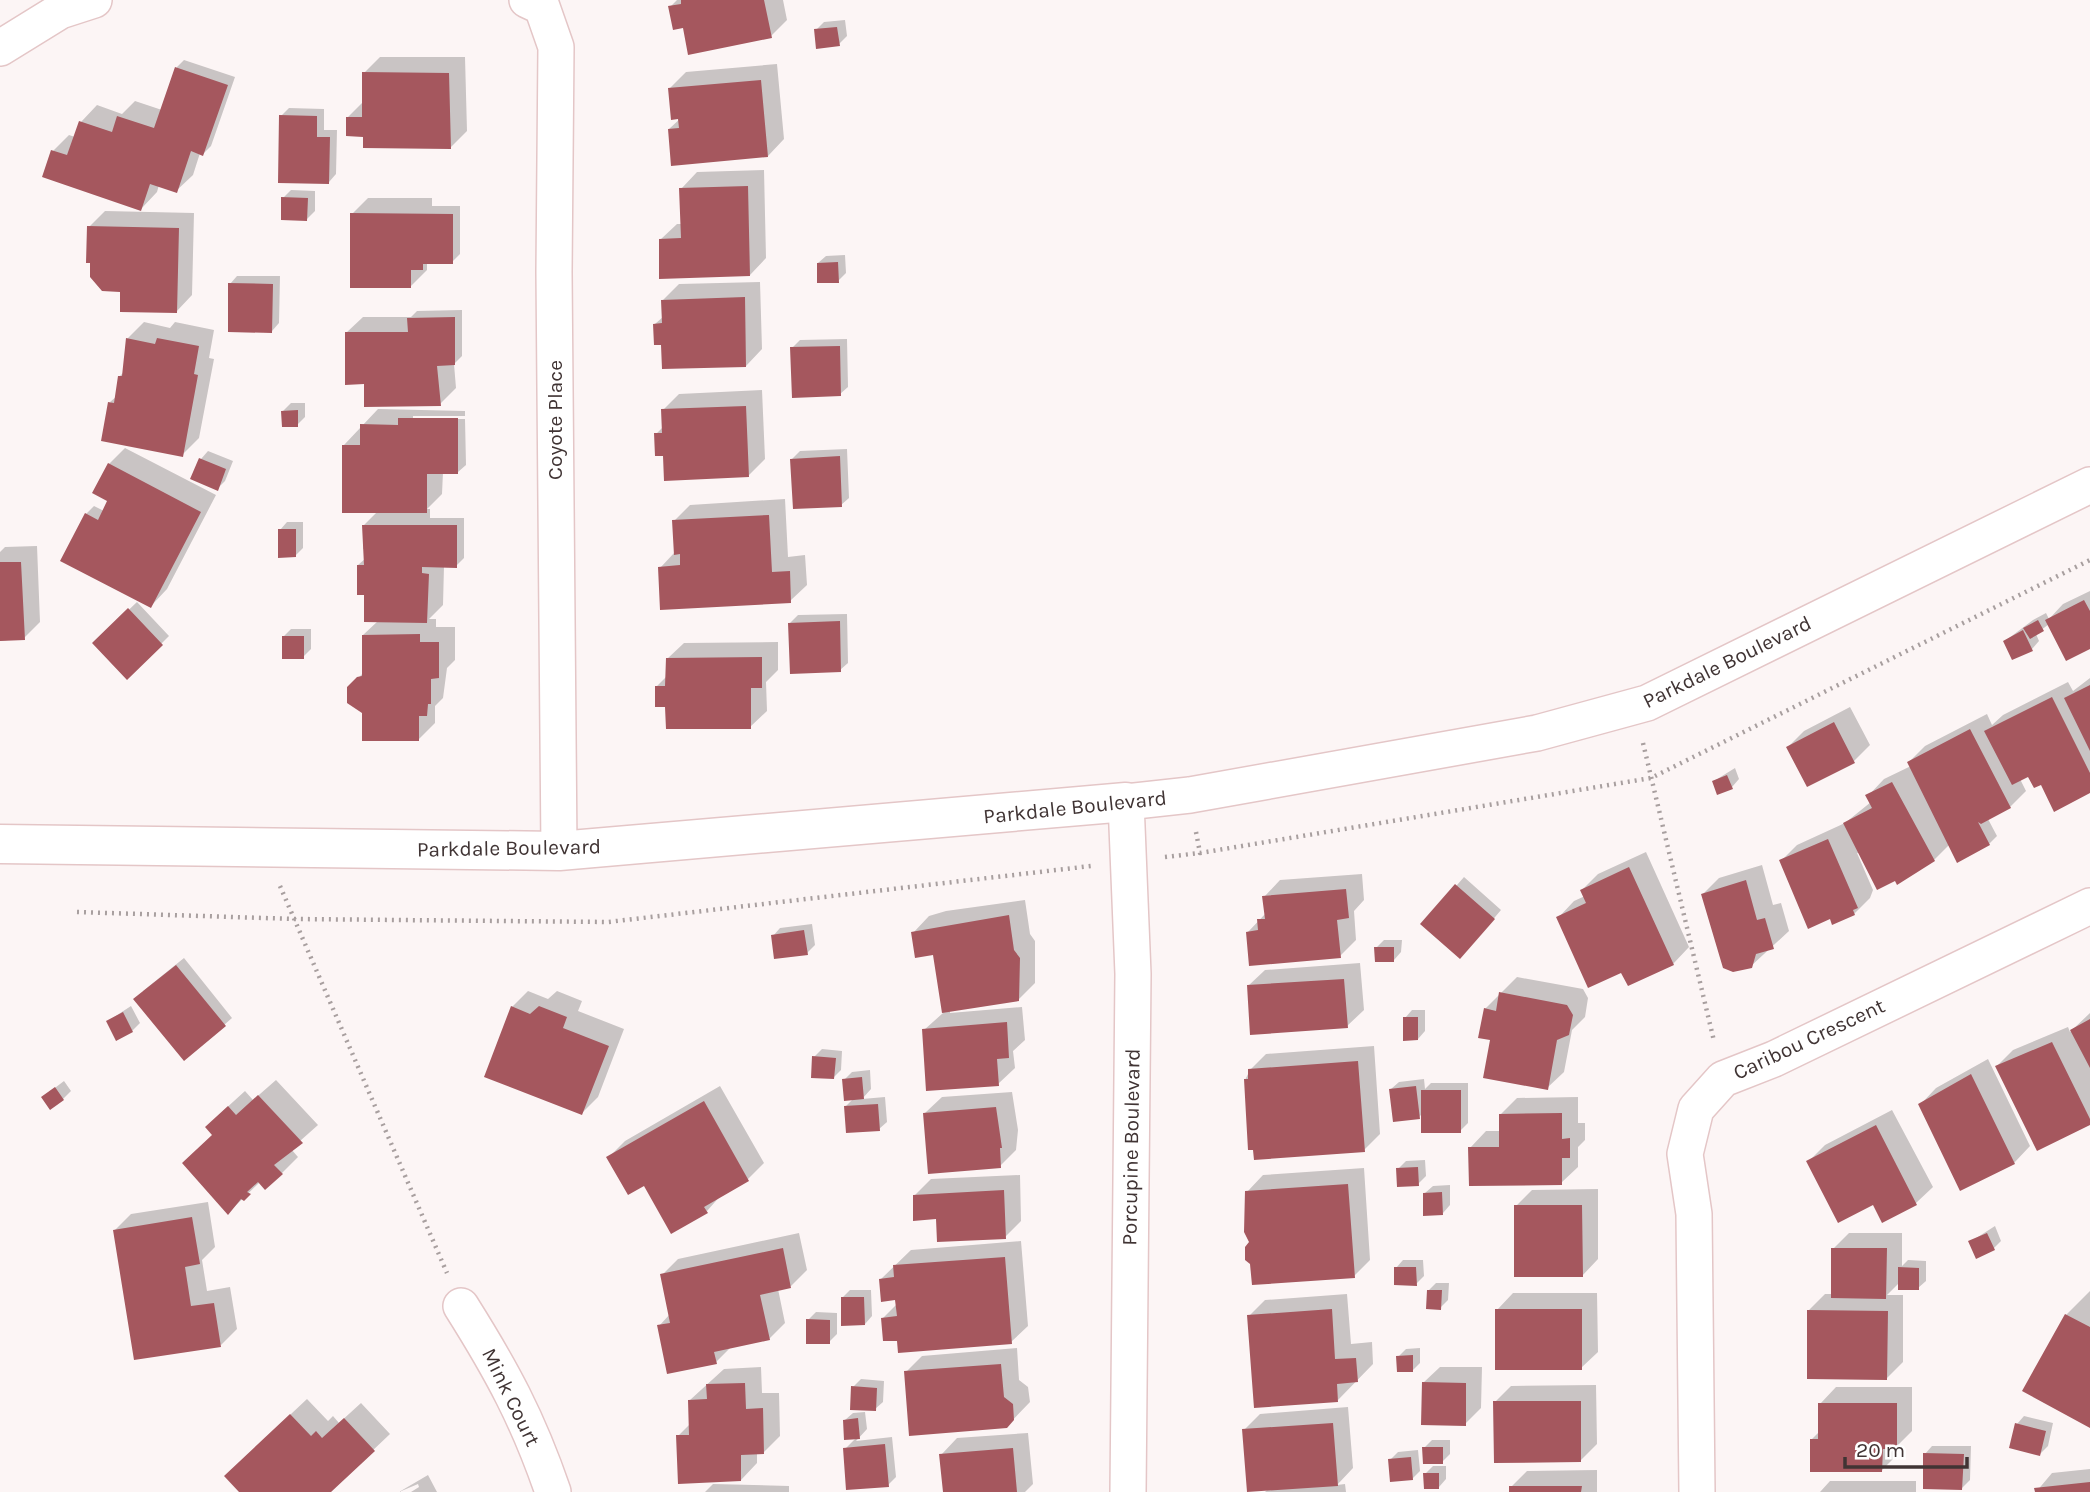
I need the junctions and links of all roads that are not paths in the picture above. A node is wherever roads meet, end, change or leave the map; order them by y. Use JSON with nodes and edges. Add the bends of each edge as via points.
{"nodes":[{"id":1,"x":94,"y":0,"type":"edge"},
{"id":2,"x":527,"y":0,"type":"edge"},
{"id":3,"x":0,"y":48,"type":"edge"},
{"id":4,"x":2090,"y":485,"type":"edge"},
{"id":5,"x":1126,"y":802,"type":"junction"},
{"id":6,"x":0,"y":844,"type":"edge"},
{"id":7,"x":559,"y":851,"type":"junction"},
{"id":8,"x":2090,"y":906,"type":"edge"},
{"id":9,"x":461,"y":1306,"type":"road end"},
{"id":10,"x":553,"y":1492,"type":"edge"},
{"id":11,"x":1128,"y":1492,"type":"edge"},
{"id":12,"x":1697,"y":1492,"type":"edge"}],
"edges":[{"from":1,"to":3,"type":"street","via":[[60,11]]},
{"from":2,"to":7,"type":"street","name":"Coyote Place","via":[[542,7],[556,47]]},
{"from":4,"to":5,"type":"street","name":"Parkdale Boulevard","via":[[1634,707],[1537,733],[1190,795]]},
{"from":5,"to":7,"type":"street","name":"Parkdale Boulevard"},
{"from":5,"to":11,"type":"street","name":"Porcupine Boulevard","via":[[1133,974]]},
{"from":6,"to":7,"type":"street","name":"Parkdale Boulevard"},
{"from":8,"to":12,"type":"street","name":"Caribou Crescent","via":[[1774,1059],[1723,1079],[1696,1110],[1685,1154],[1694,1214]]},
{"from":9,"to":10,"type":"street","name":"Mink Court","via":[[506,1377]]}]}
